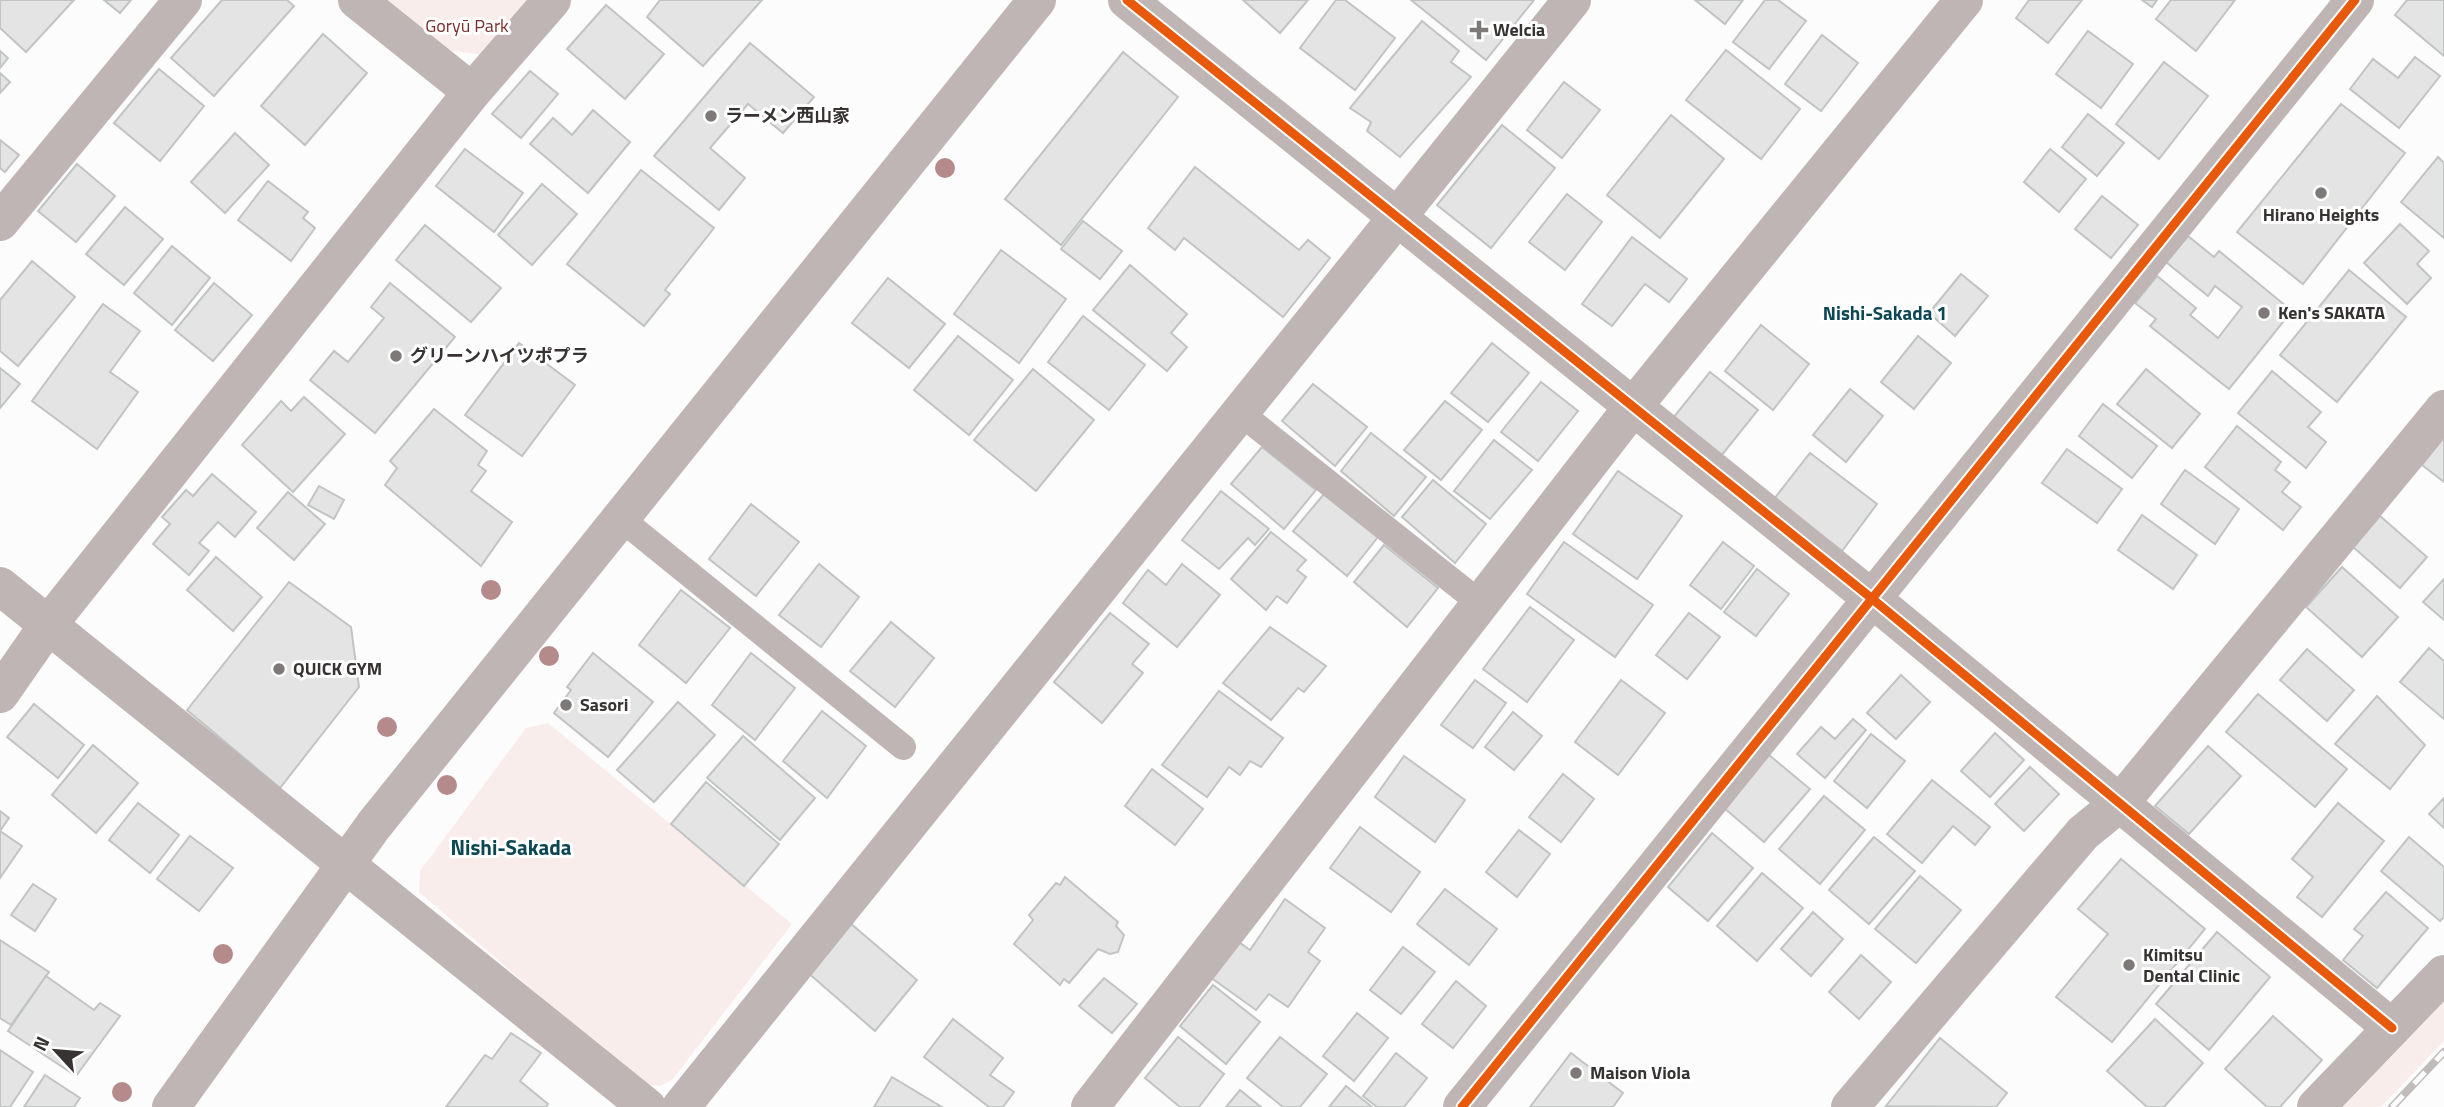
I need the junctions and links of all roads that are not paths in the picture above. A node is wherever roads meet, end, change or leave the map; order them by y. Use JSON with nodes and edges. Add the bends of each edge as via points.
{"nodes":[{"id":1,"x":183,"y":0,"type":"edge"},
{"id":2,"x":357,"y":0,"type":"edge"},
{"id":3,"x":552,"y":0,"type":"edge"},
{"id":4,"x":1037,"y":0,"type":"edge"},
{"id":5,"x":1127,"y":0,"type":"edge"},
{"id":6,"x":1572,"y":0,"type":"edge"},
{"id":7,"x":1964,"y":0,"type":"edge"},
{"id":8,"x":2355,"y":0,"type":"edge"},
{"id":9,"x":472,"y":92,"type":"junction"},
{"id":10,"x":1395,"y":218,"type":"junction"},
{"id":11,"x":0,"y":222,"type":"edge"},
{"id":12,"x":1632,"y":408,"type":"junction"},
{"id":13,"x":2444,"y":409,"type":"edge"},
{"id":14,"x":1239,"y":412,"type":"junction"},
{"id":15,"x":620,"y":518,"type":"junction"},
{"id":16,"x":0,"y":586,"type":"edge"},
{"id":17,"x":1870,"y":597,"type":"junction"},
{"id":18,"x":1480,"y":603,"type":"junction"},
{"id":19,"x":48,"y":625,"type":"junction"},
{"id":20,"x":0,"y":694,"type":"edge"},
{"id":21,"x":902,"y":747,"type":"dead end"},
{"id":22,"x":2121,"y":802,"type":"junction"},
{"id":23,"x":344,"y":864,"type":"junction"},
{"id":24,"x":2444,"y":974,"type":"edge"},
{"id":25,"x":2392,"y":1028,"type":"junction"},
{"id":26,"x":172,"y":1107,"type":"edge"},
{"id":27,"x":647,"y":1107,"type":"edge"},
{"id":28,"x":681,"y":1107,"type":"edge"},
{"id":29,"x":1090,"y":1107,"type":"edge"},
{"id":30,"x":1462,"y":1107,"type":"edge"},
{"id":31,"x":1850,"y":1107,"type":"edge"},
{"id":32,"x":2316,"y":1107,"type":"edge"}],
"edges":[{"from":1,"to":11,"type":"street"},
{"from":2,"to":9,"type":"street"},
{"from":3,"to":9,"type":"street"},
{"from":4,"to":15,"type":"street"},
{"from":5,"to":10,"type":"street"},
{"from":6,"to":10,"type":"street"},
{"from":7,"to":12,"type":"street"},
{"from":8,"to":17,"type":"street"},
{"from":9,"to":19,"type":"street"},
{"from":10,"to":12,"type":"street"},
{"from":10,"to":14,"type":"street"},
{"from":12,"to":17,"type":"street"},
{"from":12,"to":18,"type":"street"},
{"from":13,"to":22,"type":"street"},
{"from":14,"to":18,"type":"lane"},
{"from":14,"to":28,"type":"street"},
{"from":15,"to":21,"type":"lane"},
{"from":15,"to":23,"type":"street"},
{"from":16,"to":19,"type":"street"},
{"from":17,"to":22,"type":"street"},
{"from":17,"to":30,"type":"street"},
{"from":18,"to":29,"type":"street"},
{"from":19,"to":20,"type":"street"},
{"from":19,"to":23,"type":"street"},
{"from":22,"to":25,"type":"street"},
{"from":22,"to":31,"type":"street","via":[[2083,833]]},
{"from":23,"to":26,"type":"street"},
{"from":23,"to":27,"type":"street"},
{"from":24,"to":25,"type":"street"},
{"from":25,"to":32,"type":"street"}]}
